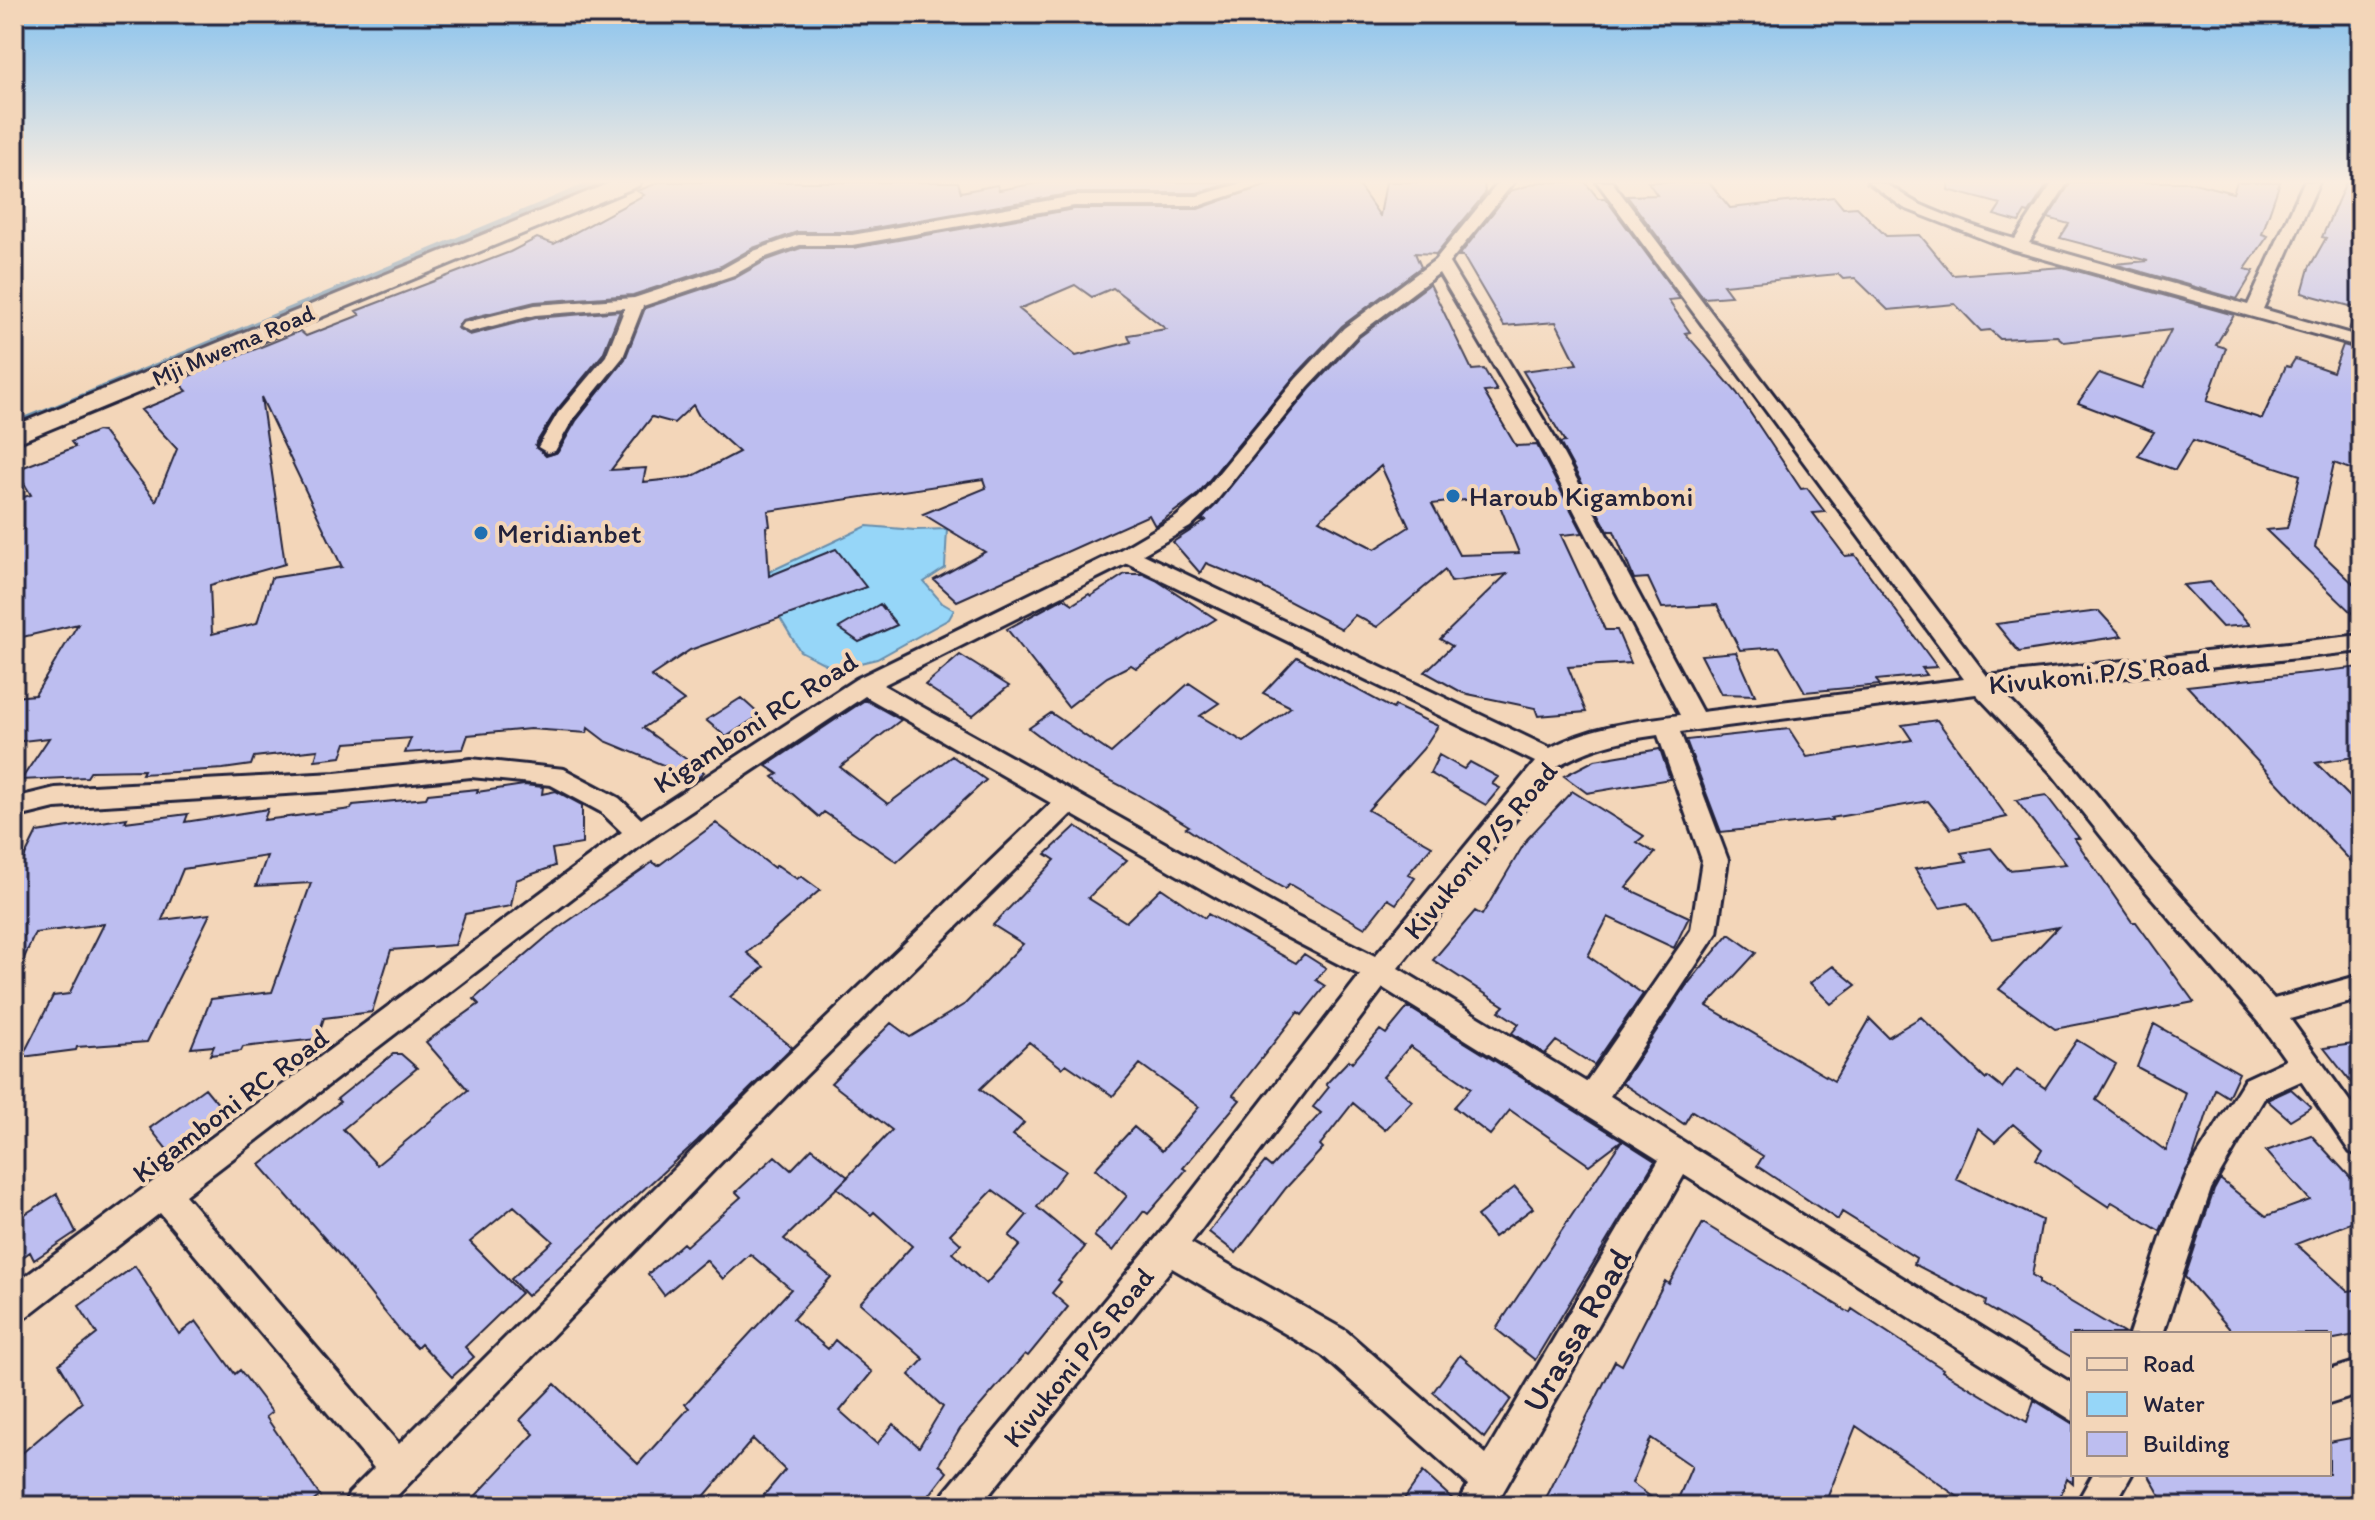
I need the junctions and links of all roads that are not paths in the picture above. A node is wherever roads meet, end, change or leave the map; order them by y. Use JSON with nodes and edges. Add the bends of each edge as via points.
{"nodes":[{"id":1,"x":459,"y":253,"type":"edge"},
{"id":2,"x":763,"y":253,"type":"edge"},
{"id":3,"x":1449,"y":253,"type":"edge"},
{"id":4,"x":1657,"y":253,"type":"edge"},
{"id":5,"x":2039,"y":253,"type":"edge"},
{"id":6,"x":2280,"y":253,"type":"edge"},
{"id":7,"x":1441,"y":263,"type":"junction"},
{"id":8,"x":636,"y":303,"type":"junction"},
{"id":9,"x":2253,"y":313,"type":"junction"},
{"id":10,"x":469,"y":327,"type":"dead end"},
{"id":11,"x":2361,"y":342,"type":"edge"},
{"id":12,"x":14,"y":436,"type":"edge"},
{"id":13,"x":548,"y":447,"type":"dead end"},
{"id":14,"x":1127,"y":555,"type":"junction"},
{"id":15,"x":2361,"y":643,"type":"edge"},
{"id":16,"x":864,"y":685,"type":"junction"},
{"id":17,"x":1981,"y":685,"type":"junction"},
{"id":18,"x":1695,"y":721,"type":"junction"},
{"id":19,"x":1666,"y":725,"type":"junction"},
{"id":20,"x":1551,"y":759,"type":"junction"},
{"id":21,"x":1070,"y":800,"type":"junction"},
{"id":22,"x":14,"y":808,"type":"edge"},
{"id":23,"x":639,"y":833,"type":"junction"},
{"id":24,"x":1379,"y":971,"type":"junction"},
{"id":25,"x":2361,"y":987,"type":"edge"},
{"id":26,"x":2269,"y":1013,"type":"junction"},
{"id":27,"x":2306,"y":1065,"type":"junction"},
{"id":28,"x":1590,"y":1101,"type":"junction"},
{"id":29,"x":2361,"y":1142,"type":"edge"},
{"id":30,"x":1679,"y":1155,"type":"junction"},
{"id":31,"x":164,"y":1194,"type":"junction"},
{"id":32,"x":1168,"y":1248,"type":"junction"},
{"id":33,"x":14,"y":1305,"type":"edge"},
{"id":34,"x":2147,"y":1332,"type":"edge"},
{"id":35,"x":2361,"y":1377,"type":"edge"},
{"id":36,"x":2331,"y":1386,"type":"edge"},
{"id":37,"x":2071,"y":1403,"type":"edge"},
{"id":38,"x":397,"y":1468,"type":"junction"},
{"id":39,"x":1482,"y":1493,"type":"edge"},
{"id":40,"x":362,"y":1506,"type":"edge"},
{"id":41,"x":957,"y":1506,"type":"edge"}],
"edges":[{"from":1,"to":12,"type":"main road","name":"Mji Mwema Road"},
{"from":2,"to":8,"type":"street","via":[[728,272]]},
{"from":3,"to":7,"type":"street","name":"Kigamboni RC Road"},
{"from":4,"to":17,"type":"street"},
{"from":5,"to":9,"type":"street"},
{"from":6,"to":9,"type":"street"},
{"from":7,"to":14,"type":"street","name":"Kigamboni RC Road","via":[[1350,332],[1206,501],[1183,522]]},
{"from":7,"to":18,"type":"street","via":[[1545,437]]},
{"from":8,"to":10,"type":"street","via":[[535,310]]},
{"from":8,"to":13,"type":"street","via":[[614,357],[565,417]]},
{"from":9,"to":11,"type":"street"},
{"from":14,"to":16,"type":"street","name":"Kigamboni RC Road"},
{"from":14,"to":20,"type":"street"},
{"from":15,"to":17,"type":"street","name":"Kivukoni P/S Road"},
{"from":16,"to":21,"type":"street"},
{"from":16,"to":23,"type":"street","name":"Kigamboni RC Road"},
{"from":17,"to":18,"type":"street","name":"Kivukoni P/S Road"},
{"from":17,"to":26,"type":"street","via":[[2062,769]]},
{"from":18,"to":19,"type":"street","name":"Kivukoni P/S Road"},
{"from":19,"to":20,"type":"street","name":"Kivukoni P/S Road","via":[[1580,743]]},
{"from":19,"to":28,"type":"street","via":[[1715,860],[1704,933]]},
{"from":20,"to":24,"type":"street","name":"Kivukoni P/S Road"},
{"from":21,"to":24,"type":"street"},
{"from":21,"to":38,"type":"street","via":[[792,1070]]},
{"from":22,"to":23,"type":"street","via":[[55,798],[335,782],[471,768],[555,776],[610,805]]},
{"from":23,"to":31,"type":"street","name":"Kigamboni RC Road"},
{"from":24,"to":28,"type":"street"},
{"from":24,"to":32,"type":"street","name":"Kivukoni P/S Road"},
{"from":25,"to":26,"type":"street"},
{"from":26,"to":27,"type":"street"},
{"from":27,"to":29,"type":"street"},
{"from":27,"to":34,"type":"street","via":[[2255,1088],[2199,1181]]},
{"from":28,"to":30,"type":"street"},
{"from":30,"to":37,"type":"street"},
{"from":30,"to":39,"type":"street","name":"Urassa Road"},
{"from":31,"to":33,"type":"street","name":"Kigamboni RC Road"},
{"from":31,"to":38,"type":"street"},
{"from":32,"to":39,"type":"street","via":[[1334,1343]]},
{"from":32,"to":41,"type":"street","name":"Kivukoni P/S Road"},
{"from":35,"to":36,"type":"street"},
{"from":38,"to":40,"type":"street"}]}
